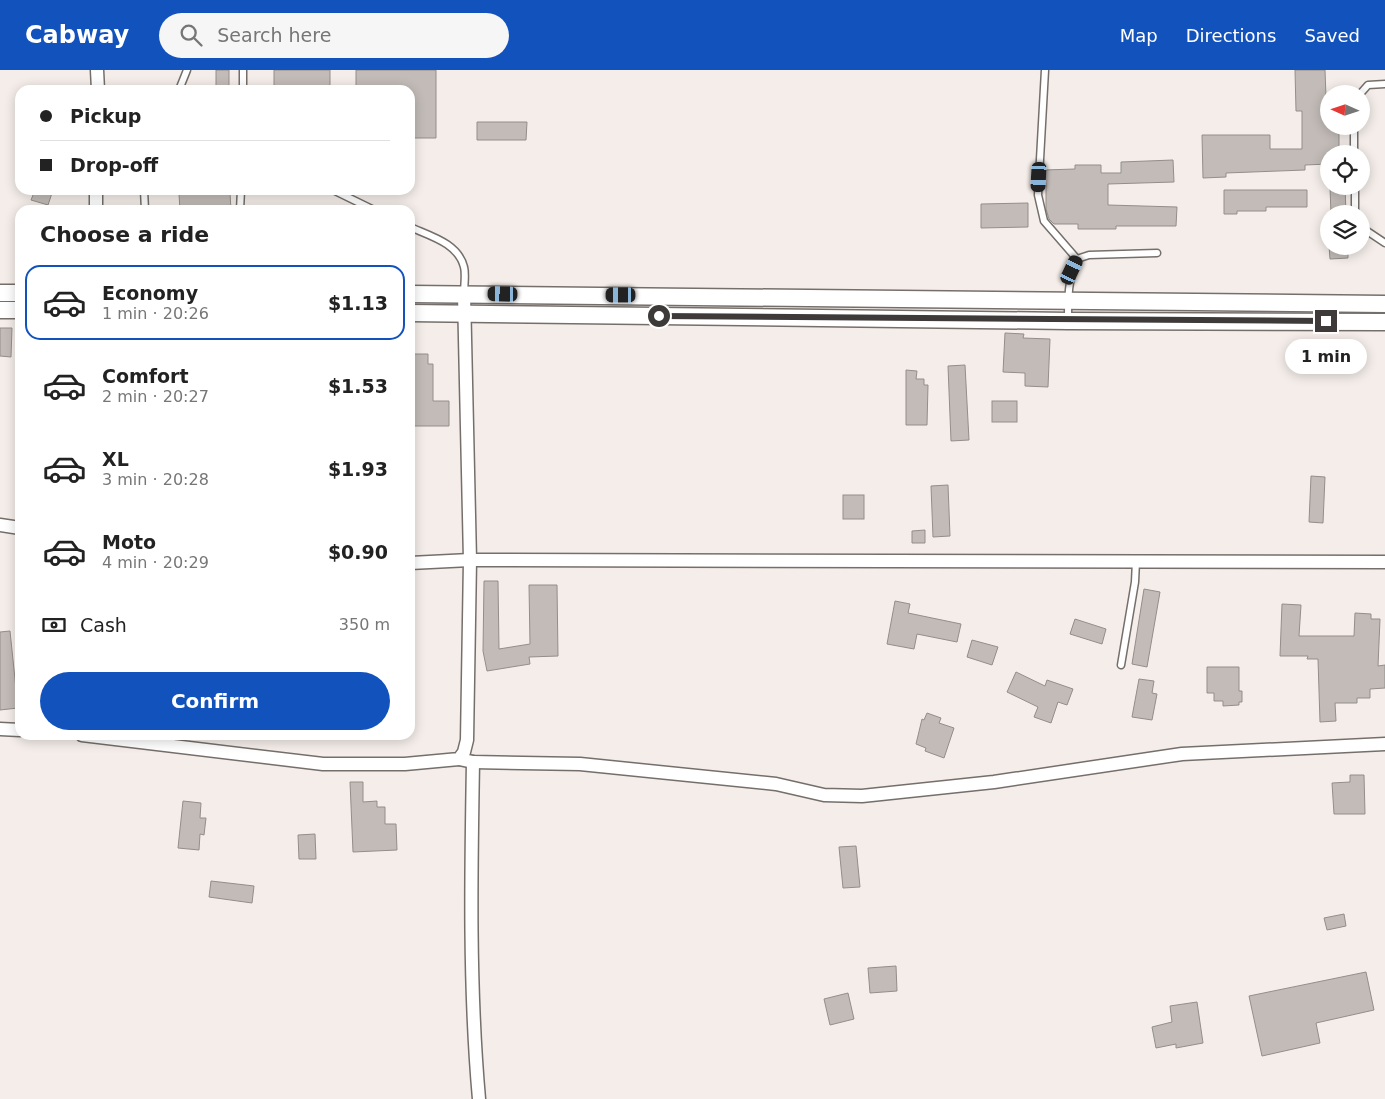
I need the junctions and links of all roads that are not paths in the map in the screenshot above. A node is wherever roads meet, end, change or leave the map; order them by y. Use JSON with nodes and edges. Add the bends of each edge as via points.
{"nodes":[{"id":1,"x":97,"y":70,"type":"edge"},
{"id":2,"x":188,"y":70,"type":"edge"},
{"id":3,"x":243,"y":70,"type":"edge"},
{"id":4,"x":1045,"y":70,"type":"edge"},
{"id":5,"x":1385,"y":84,"type":"edge"},
{"id":6,"x":98,"y":85,"type":"edge"},
{"id":7,"x":181,"y":85,"type":"edge"},
{"id":8,"x":243,"y":85,"type":"edge"},
{"id":9,"x":1368,"y":85,"type":"edge"},
{"id":10,"x":343,"y":195,"type":"edge"},
{"id":11,"x":364,"y":205,"type":"edge"},
{"id":12,"x":415,"y":229,"type":"edge"},
{"id":13,"x":1370,"y":234,"type":"edge"},
{"id":14,"x":1385,"y":243,"type":"edge"},
{"id":15,"x":1157,"y":253,"type":"dead end"},
{"id":16,"x":1077,"y":259,"type":"junction"},
{"id":17,"x":0,"y":293,"type":"edge"},
{"id":18,"x":15,"y":293,"type":"edge"},
{"id":19,"x":415,"y":294,"type":"edge"},
{"id":20,"x":464,"y":294,"type":"junction"},
{"id":21,"x":1068,"y":300,"type":"junction"},
{"id":22,"x":1385,"y":304,"type":"edge"},
{"id":23,"x":0,"y":310,"type":"edge"},
{"id":24,"x":15,"y":310,"type":"edge"},
{"id":25,"x":415,"y":313,"type":"edge"},
{"id":26,"x":464,"y":314,"type":"junction"},
{"id":27,"x":1068,"y":321,"type":"junction"},
{"id":28,"x":1385,"y":322,"type":"edge"},
{"id":29,"x":0,"y":525,"type":"edge"},
{"id":30,"x":15,"y":527,"type":"edge"},
{"id":31,"x":470,"y":560,"type":"junction"},
{"id":32,"x":1136,"y":561,"type":"junction"},
{"id":33,"x":1385,"y":562,"type":"edge"},
{"id":34,"x":415,"y":563,"type":"edge"},
{"id":35,"x":1122,"y":665,"type":"dead end"},
{"id":36,"x":0,"y":729,"type":"edge"},
{"id":37,"x":15,"y":730,"type":"edge"},
{"id":38,"x":124,"y":740,"type":"edge"},
{"id":39,"x":1385,"y":744,"type":"edge"},
{"id":40,"x":460,"y":759,"type":"junction"},
{"id":41,"x":473,"y":762,"type":"junction"},
{"id":42,"x":480,"y":1099,"type":"edge"}],
"edges":[{"from":1,"to":6,"type":"street"},
{"from":2,"to":7,"type":"lane"},
{"from":3,"to":8,"type":"lane"},
{"from":4,"to":16,"type":"lane","via":[[1038,195],[1044,222]]},
{"from":5,"to":9,"type":"lane"},
{"from":10,"to":11,"type":"lane"},
{"from":12,"to":20,"type":"lane","via":[[458,252],[465,268]]},
{"from":13,"to":14,"type":"lane"},
{"from":15,"to":16,"type":"lane","via":[[1089,255]]},
{"from":16,"to":21,"type":"lane","via":[[1072,270]]},
{"from":17,"to":18,"type":"street"},
{"from":19,"to":20,"type":"street"},
{"from":20,"to":21,"type":"street"},
{"from":20,"to":26,"type":"street"},
{"from":21,"to":22,"type":"street"},
{"from":21,"to":27,"type":"lane"},
{"from":23,"to":24,"type":"street"},
{"from":25,"to":26,"type":"street"},
{"from":26,"to":27,"type":"street"},
{"from":26,"to":31,"type":"street"},
{"from":27,"to":28,"type":"street"},
{"from":29,"to":30,"type":"street"},
{"from":31,"to":32,"type":"street"},
{"from":31,"to":34,"type":"street"},
{"from":31,"to":40,"type":"street","via":[[467,740]]},
{"from":32,"to":33,"type":"street"},
{"from":32,"to":35,"type":"lane"},
{"from":36,"to":37,"type":"street"},
{"from":38,"to":40,"type":"street","via":[[323,764],[405,764]]},
{"from":39,"to":41,"type":"street","via":[[1182,754],[994,782],[862,796],[824,795],[776,784],[580,764]]},
{"from":40,"to":41,"type":"street"},
{"from":41,"to":42,"type":"street","via":[[475,1048]]}]}
